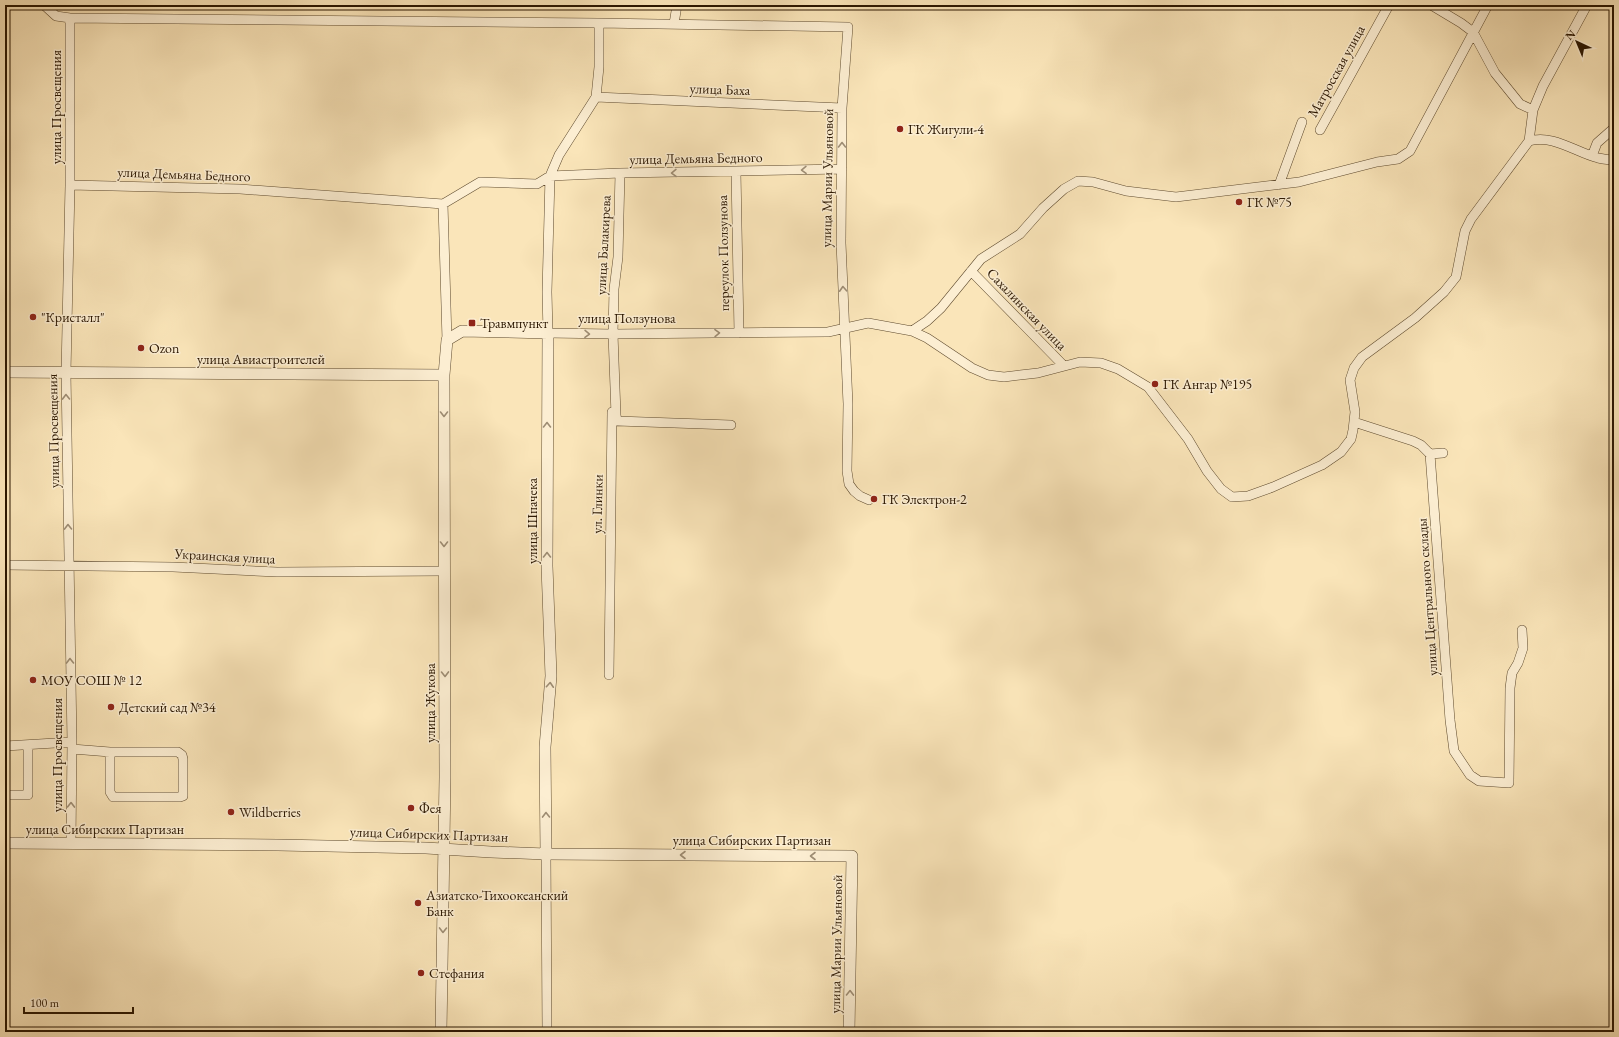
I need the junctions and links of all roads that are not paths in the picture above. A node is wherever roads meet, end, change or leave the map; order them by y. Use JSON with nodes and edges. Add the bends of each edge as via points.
{"nodes":[{"id":1,"x":44,"y":5,"type":"edge"},
{"id":2,"x":677,"y":5,"type":"edge"},
{"id":3,"x":1389,"y":5,"type":"edge"},
{"id":4,"x":1431,"y":5,"type":"edge"},
{"id":5,"x":1488,"y":5,"type":"edge"},
{"id":6,"x":1587,"y":5,"type":"edge"},
{"id":7,"x":70,"y":18,"type":"junction"},
{"id":8,"x":599,"y":23,"type":"junction"},
{"id":9,"x":674,"y":24,"type":"junction"},
{"id":10,"x":1473,"y":32,"type":"junction"},
{"id":11,"x":596,"y":97,"type":"junction"},
{"id":12,"x":842,"y":108,"type":"junction"},
{"id":13,"x":1533,"y":110,"type":"junction"},
{"id":14,"x":1302,"y":122,"type":"dead end"},
{"id":15,"x":1614,"y":128,"type":"edge"},
{"id":16,"x":1320,"y":130,"type":"dead end"},
{"id":17,"x":1529,"y":141,"type":"junction"},
{"id":18,"x":1592,"y":156,"type":"junction"},
{"id":19,"x":1614,"y":160,"type":"edge"},
{"id":20,"x":842,"y":169,"type":"junction"},
{"id":21,"x":736,"y":172,"type":"junction"},
{"id":22,"x":620,"y":173,"type":"junction"},
{"id":23,"x":550,"y":176,"type":"junction"},
{"id":24,"x":70,"y":185,"type":"junction"},
{"id":25,"x":1279,"y":185,"type":"junction"},
{"id":26,"x":443,"y":204,"type":"junction"},
{"id":27,"x":970,"y":271,"type":"junction"},
{"id":28,"x":844,"y":328,"type":"junction"},
{"id":29,"x":912,"y":331,"type":"junction"},
{"id":30,"x":548,"y":333,"type":"junction"},
{"id":31,"x":739,"y":333,"type":"junction"},
{"id":32,"x":613,"y":334,"type":"junction"},
{"id":33,"x":447,"y":340,"type":"junction"},
{"id":34,"x":1064,"y":366,"type":"junction"},
{"id":35,"x":5,"y":372,"type":"edge"},
{"id":36,"x":66,"y":373,"type":"junction"},
{"id":37,"x":444,"y":375,"type":"junction"},
{"id":38,"x":1354,"y":422,"type":"junction"},
{"id":39,"x":731,"y":425,"type":"dead end"},
{"id":40,"x":1443,"y":452,"type":"dead end"},
{"id":41,"x":1430,"y":454,"type":"junction"},
{"id":42,"x":869,"y":500,"type":"dead end"},
{"id":43,"x":5,"y":565,"type":"edge"},
{"id":44,"x":69,"y":566,"type":"junction"},
{"id":45,"x":444,"y":571,"type":"junction"},
{"id":46,"x":1522,"y":630,"type":"dead end"},
{"id":47,"x":609,"y":675,"type":"dead end"},
{"id":48,"x":28,"y":745,"type":"junction"},
{"id":49,"x":5,"y":746,"type":"edge"},
{"id":50,"x":72,"y":746,"type":"junction"},
{"id":51,"x":110,"y":752,"type":"junction"},
{"id":52,"x":5,"y":795,"type":"edge"},
{"id":53,"x":5,"y":843,"type":"edge"},
{"id":54,"x":71,"y":844,"type":"junction"},
{"id":55,"x":444,"y":849,"type":"junction"},
{"id":56,"x":546,"y":854,"type":"junction"},
{"id":57,"x":852,"y":856,"type":"joint"},
{"id":58,"x":441,"y":1032,"type":"edge"},
{"id":59,"x":547,"y":1032,"type":"edge"},
{"id":60,"x":849,"y":1032,"type":"edge"}],
"edges":[{"from":1,"to":7,"type":"street","via":[[56,16]]},
{"from":2,"to":9,"type":"street"},
{"from":3,"to":16,"type":"street","name":"Матросская улица"},
{"from":4,"to":10,"type":"street"},
{"from":5,"to":10,"type":"street"},
{"from":6,"to":13,"type":"street","via":[[1543,86]]},
{"from":7,"to":8,"type":"street"},
{"from":7,"to":24,"type":"street","name":"улица Просвещения"},
{"from":8,"to":9,"type":"street"},
{"from":8,"to":11,"type":"street","name":"улица Шпачека"},
{"from":9,"to":12,"type":"street","name":"улица Марии Ульяновой","via":[[848,28]]},
{"from":10,"to":13,"type":"street","via":[[1494,73],[1520,104]]},
{"from":10,"to":25,"type":"street","via":[[1410,151],[1398,159]]},
{"from":11,"to":12,"type":"street","name":"улица Баха"},
{"from":11,"to":23,"type":"street","name":"улица Шпачека","via":[[559,155]]},
{"from":20,"to":12,"type":"street","name":"улица Марии Ульяновой","one_way":true},
{"from":13,"to":17,"type":"street"},
{"from":14,"to":25,"type":"street"},
{"from":15,"to":18,"type":"street","via":[[1597,143]]},
{"from":17,"to":18,"type":"street","via":[[1539,138],[1556,142]]},
{"from":17,"to":38,"type":"street","via":[[1471,219],[1465,231],[1456,277],[1444,292],[1415,318],[1362,357],[1354,368],[1350,380]]},
{"from":18,"to":19,"type":"street"},
{"from":20,"to":21,"type":"street","name":"улица Демьяна Бедного","one_way":true},
{"from":28,"to":20,"type":"street","name":"улица Марии Ульяновой","one_way":true},
{"from":21,"to":22,"type":"street","name":"улица Демьяна Бедного","one_way":true},
{"from":21,"to":31,"type":"street","name":"переулок Ползунова"},
{"from":22,"to":23,"type":"street","name":"улица Демьяна Бедного"},
{"from":22,"to":32,"type":"street","name":"улица Балакирева"},
{"from":23,"to":26,"type":"street","via":[[537,184],[480,182]]},
{"from":23,"to":30,"type":"street","name":"улица Шпачека"},
{"from":24,"to":26,"type":"street","name":"улица Демьяна Бедного","via":[[240,189]]},
{"from":24,"to":36,"type":"street","name":"улица Просвещения"},
{"from":25,"to":27,"type":"street","via":[[1176,197],[1126,191],[1093,182],[1078,181],[1064,189],[1043,208],[1020,234],[981,259]]},
{"from":26,"to":33,"type":"street"},
{"from":27,"to":29,"type":"street","via":[[941,308]]},
{"from":27,"to":34,"type":"street","name":"Сахалинская улица"},
{"from":28,"to":29,"type":"street","name":"улица Ползунова","via":[[868,323]]},
{"from":28,"to":31,"type":"street","name":"улица Ползунова","via":[[828,332]]},
{"from":28,"to":42,"type":"street","name":"улица Марии Ульяновой","via":[[849,484],[860,496]]},
{"from":29,"to":34,"type":"street","name":"улица Ползунова","via":[[988,375],[1020,376]]},
{"from":30,"to":32,"type":"street","name":"улица Ползунова","one_way":true},
{"from":30,"to":33,"type":"street","name":"улица Ползунова","via":[[462,331]]},
{"from":56,"to":30,"type":"street","name":"улица Шпачека","one_way":true,"via":[[545,748],[550,676],[547,566]]},
{"from":32,"to":31,"type":"street","name":"улица Ползунова","one_way":true},
{"from":32,"to":39,"type":"street","name":"улица Балакирева","via":[[618,421]]},
{"from":32,"to":47,"type":"street","name":"ул. Глинки"},
{"from":33,"to":37,"type":"street"},
{"from":34,"to":38,"type":"street","name":"улица Ползунова","via":[[1080,362],[1101,362],[1148,387],[1188,439],[1207,471],[1221,489],[1232,497],[1248,496],[1273,487],[1322,464],[1341,452],[1348,444]]},
{"from":35,"to":36,"type":"street","name":"улица Авиастроителей"},
{"from":36,"to":37,"type":"street","name":"улица Авиастроителей"},
{"from":44,"to":36,"type":"street","name":"улица Просвещения","one_way":true},
{"from":37,"to":45,"type":"street","name":"улица Жукова","one_way":true},
{"from":38,"to":41,"type":"street","via":[[1413,441]]},
{"from":40,"to":41,"type":"street"},
{"from":41,"to":46,"type":"street","name":"улица Центрального склады","via":[[1454,751],[1470,775],[1479,781],[1509,783],[1510,688],[1512,673],[1523,648]]},
{"from":43,"to":44,"type":"street","name":"Украинская улица"},
{"from":44,"to":45,"type":"street","name":"Украинская улица","via":[[277,572]]},
{"from":50,"to":44,"type":"street","name":"улица Просвещения","one_way":true},
{"from":45,"to":55,"type":"street","name":"улица Жукова","one_way":true},
{"from":48,"to":49,"type":"street"},
{"from":48,"to":50,"type":"street"},
{"from":48,"to":52,"type":"street","via":[[28,795]]},
{"from":50,"to":51,"type":"street"},
{"from":54,"to":50,"type":"street","name":"улица Просвещения","one_way":true},
{"from":51,"to":51,"type":"street","via":[[180,753],[183,759],[183,796],[113,797],[110,792]]},
{"from":53,"to":54,"type":"street","name":"улица Сибирских Партизан"},
{"from":54,"to":55,"type":"street","name":"улица Сибирских Партизан","via":[[278,844]]},
{"from":55,"to":56,"type":"street","name":"улица Сибирских Партизан"},
{"from":55,"to":58,"type":"street","name":"улица Жукова","one_way":true},
{"from":57,"to":56,"type":"street","name":"улица Сибирских Партизан","one_way":true},
{"from":56,"to":59,"type":"street","name":"улица Шпачека"},
{"from":60,"to":57,"type":"street","name":"улица Марии Ульяновой","one_way":true}]}
